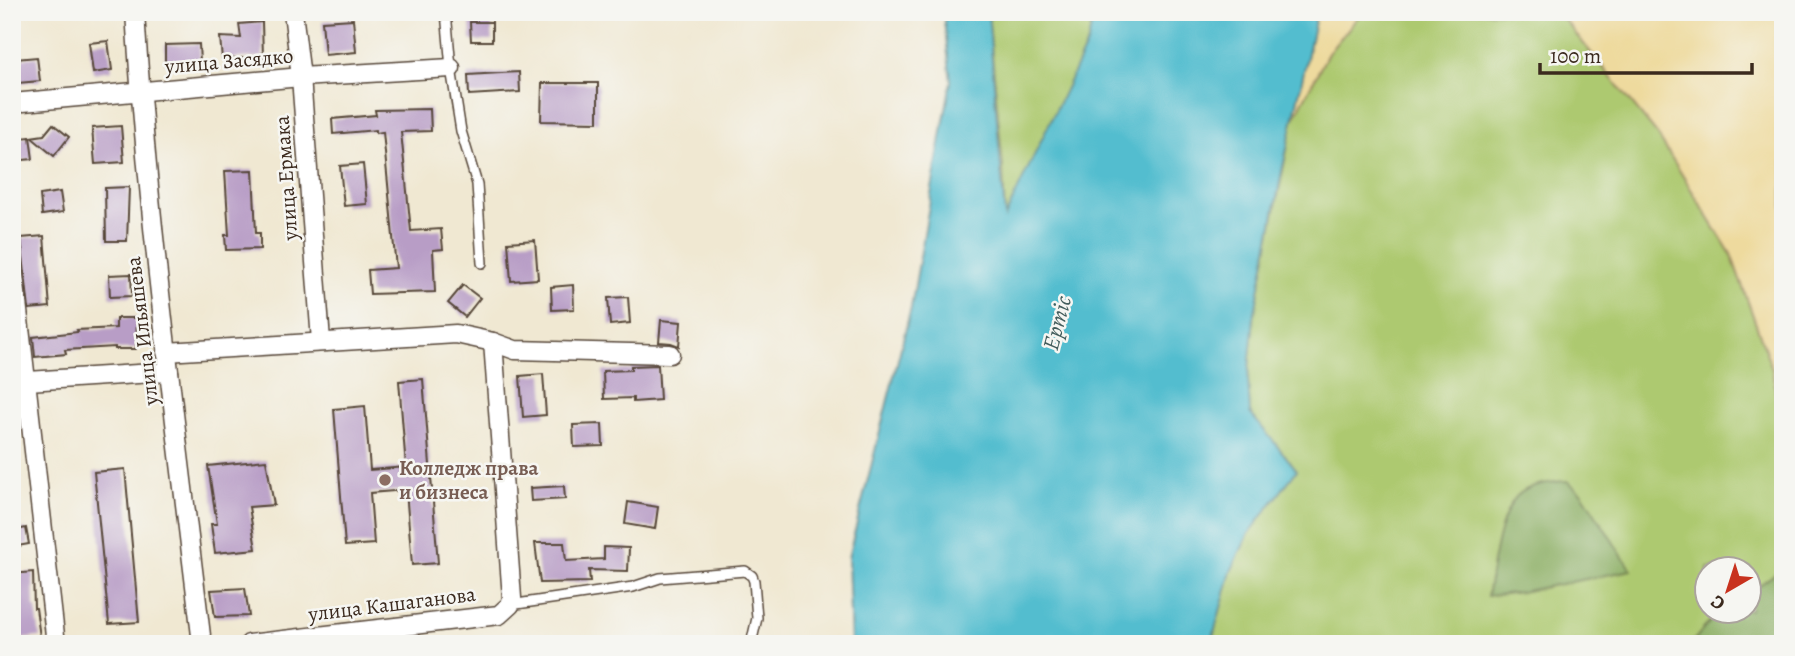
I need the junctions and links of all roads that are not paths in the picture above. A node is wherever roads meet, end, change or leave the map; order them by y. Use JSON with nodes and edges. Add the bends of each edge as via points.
{"nodes":[{"id":1,"x":135,"y":12,"type":"edge"},
{"id":2,"x":293,"y":12,"type":"edge"},
{"id":3,"x":446,"y":12,"type":"edge"},
{"id":4,"x":451,"y":68,"type":"junction"},
{"id":5,"x":301,"y":77,"type":"junction"},
{"id":6,"x":139,"y":93,"type":"junction"},
{"id":7,"x":12,"y":103,"type":"edge"},
{"id":8,"x":12,"y":258,"type":"edge"},
{"id":9,"x":482,"y":263,"type":"dead end"},
{"id":10,"x":484,"y":340,"type":"junction"},
{"id":11,"x":321,"y":341,"type":"junction"},
{"id":12,"x":166,"y":352,"type":"junction"},
{"id":13,"x":670,"y":354,"type":"dead end"},
{"id":14,"x":169,"y":372,"type":"junction"},
{"id":15,"x":19,"y":381,"type":"edge"},
{"id":16,"x":504,"y":610,"type":"junction"},
{"id":17,"x":56,"y":644,"type":"edge"},
{"id":18,"x":202,"y":644,"type":"edge"},
{"id":19,"x":249,"y":644,"type":"edge"},
{"id":20,"x":751,"y":644,"type":"edge"}],
"edges":[{"from":1,"to":6,"type":"street","name":"улица Ильяшева"},
{"from":2,"to":5,"type":"street","name":"улица Ермака"},
{"from":3,"to":4,"type":"lane"},
{"from":4,"to":5,"type":"street","name":"улица Засядко"},
{"from":4,"to":9,"type":"lane","via":[[461,131],[475,172]]},
{"from":5,"to":6,"type":"street","name":"улица Засядко"},
{"from":5,"to":11,"type":"street","name":"улица Ермака"},
{"from":6,"to":7,"type":"street","name":"улица Засядко"},
{"from":6,"to":12,"type":"street","name":"улица Ильяшева"},
{"from":8,"to":15,"type":"street"},
{"from":10,"to":11,"type":"street","via":[[456,334]]},
{"from":10,"to":13,"type":"street","via":[[515,350]]},
{"from":10,"to":16,"type":"street","via":[[512,598]]},
{"from":11,"to":12,"type":"street"},
{"from":12,"to":14,"type":"street","name":"улица Ильяшева"},
{"from":14,"to":15,"type":"street"},
{"from":14,"to":18,"type":"street","name":"улица Ильяшева"},
{"from":15,"to":17,"type":"street"},
{"from":16,"to":19,"type":"street","name":"улица Кашаганова"},
{"from":16,"to":20,"type":"lane","via":[[660,578],[745,571],[754,581],[757,618]]}]}
